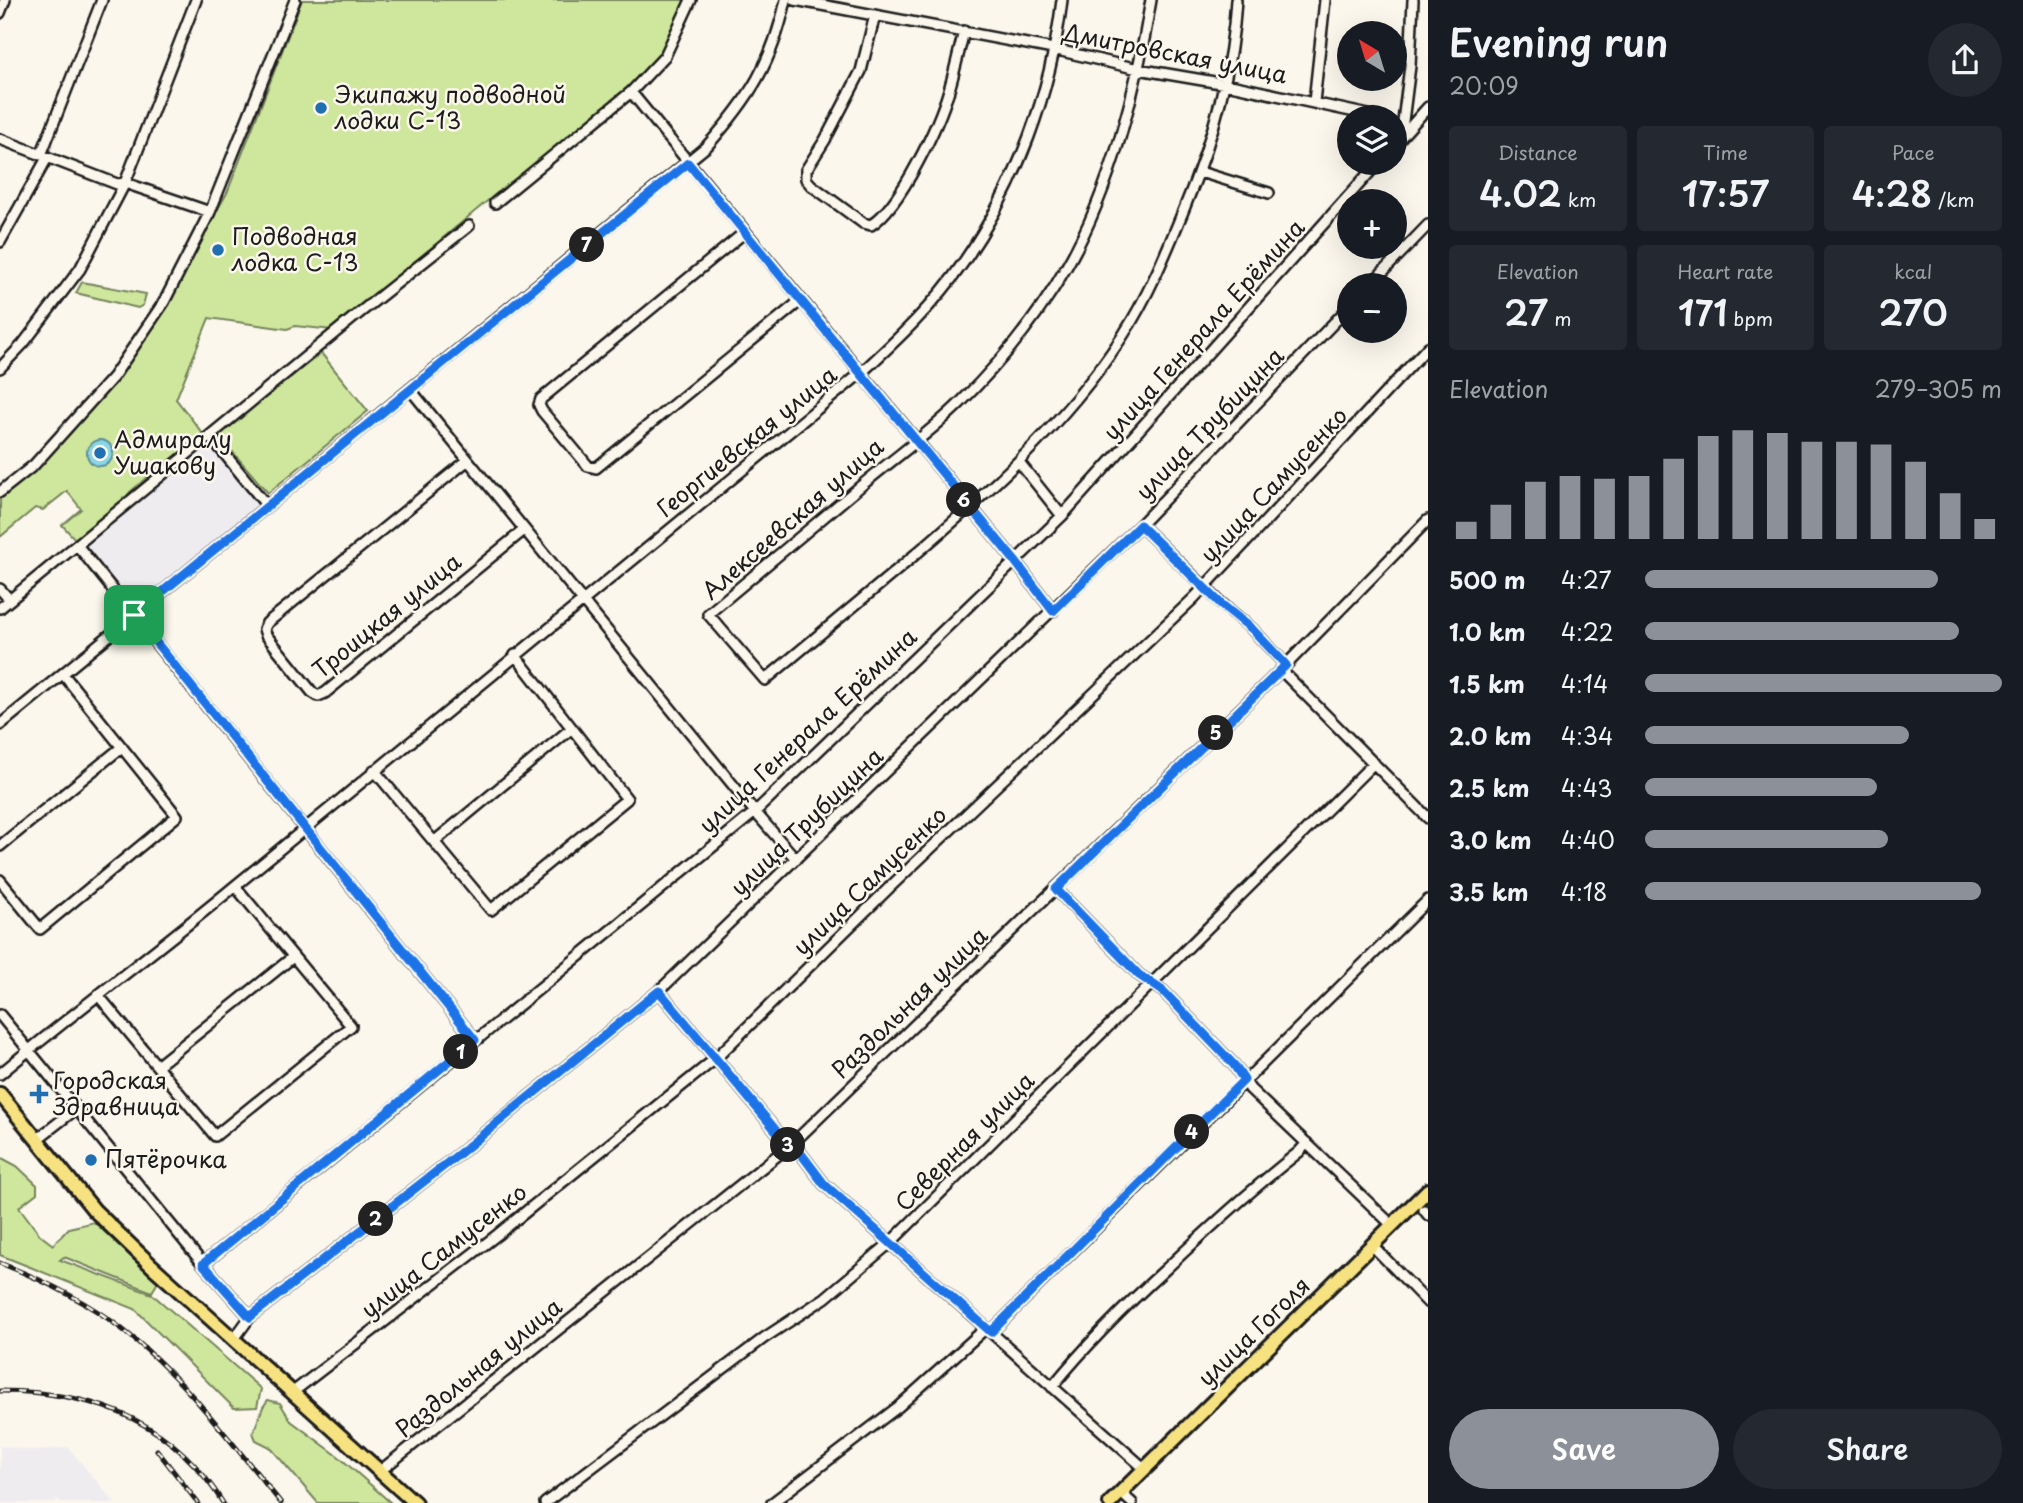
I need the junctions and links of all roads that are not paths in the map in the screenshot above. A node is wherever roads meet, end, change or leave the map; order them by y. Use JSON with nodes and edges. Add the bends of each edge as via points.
{"nodes":[{"id":1,"x":5,"y":0,"type":"edge"},
{"id":2,"x":102,"y":0,"type":"edge"},
{"id":3,"x":196,"y":0,"type":"edge"},
{"id":4,"x":295,"y":0,"type":"edge"},
{"id":5,"x":691,"y":0,"type":"edge"},
{"id":6,"x":786,"y":0,"type":"edge"},
{"id":7,"x":795,"y":0,"type":"edge"},
{"id":8,"x":1062,"y":0,"type":"edge"},
{"id":9,"x":1151,"y":0,"type":"edge"},
{"id":10,"x":1236,"y":0,"type":"edge"},
{"id":11,"x":1325,"y":0,"type":"edge"},
{"id":12,"x":1413,"y":0,"type":"edge"},
{"id":13,"x":0,"y":13,"type":"edge"},
{"id":14,"x":875,"y":15,"type":"junction"},
{"id":15,"x":964,"y":32,"type":"junction"},
{"id":16,"x":1053,"y":49,"type":"junction"},
{"id":17,"x":1138,"y":69,"type":"junction"},
{"id":18,"x":1226,"y":83,"type":"junction"},
{"id":19,"x":631,"y":92,"type":"junction"},
{"id":20,"x":1314,"y":102,"type":"junction"},
{"id":21,"x":1405,"y":105,"type":"edge"},
{"id":22,"x":1337,"y":107,"type":"edge"},
{"id":23,"x":1428,"y":107,"type":"edge"},
{"id":24,"x":1407,"y":127,"type":"edge"},
{"id":25,"x":0,"y":139,"type":"edge"},
{"id":26,"x":44,"y":156,"type":"junction"},
{"id":27,"x":688,"y":163,"type":"junction"},
{"id":28,"x":1200,"y":172,"type":"junction"},
{"id":29,"x":1367,"y":175,"type":"edge"},
{"id":30,"x":125,"y":183,"type":"junction"},
{"id":31,"x":1269,"y":193,"type":"dead end"},
{"id":32,"x":495,"y":203,"type":"dead end"},
{"id":33,"x":210,"y":212,"type":"junction"},
{"id":34,"x":1428,"y":225,"type":"edge"},
{"id":35,"x":469,"y":226,"type":"dead end"},
{"id":36,"x":745,"y":232,"type":"junction"},
{"id":37,"x":0,"y":242,"type":"edge"},
{"id":38,"x":1382,"y":273,"type":"edge"},
{"id":39,"x":800,"y":301,"type":"junction"},
{"id":40,"x":1337,"y":320,"type":"edge"},
{"id":41,"x":1428,"y":347,"type":"edge"},
{"id":42,"x":0,"y":368,"type":"edge"},
{"id":43,"x":861,"y":373,"type":"junction"},
{"id":44,"x":410,"y":389,"type":"junction"},
{"id":45,"x":210,"y":436,"type":"junction"},
{"id":46,"x":915,"y":441,"type":"junction"},
{"id":47,"x":468,"y":460,"type":"junction"},
{"id":48,"x":1019,"y":462,"type":"junction"},
{"id":49,"x":0,"y":492,"type":"edge"},
{"id":50,"x":263,"y":500,"type":"dead end"},
{"id":51,"x":971,"y":508,"type":"junction"},
{"id":52,"x":1062,"y":516,"type":"junction"},
{"id":53,"x":1428,"y":520,"type":"edge"},
{"id":54,"x":1140,"y":525,"type":"junction"},
{"id":55,"x":524,"y":530,"type":"junction"},
{"id":56,"x":77,"y":545,"type":"junction"},
{"id":57,"x":1015,"y":561,"type":"junction"},
{"id":58,"x":1204,"y":587,"type":"junction"},
{"id":59,"x":0,"y":589,"type":"edge"},
{"id":60,"x":10,"y":600,"type":"junction"},
{"id":61,"x":584,"y":601,"type":"junction"},
{"id":62,"x":0,"y":608,"type":"edge"},
{"id":63,"x":1053,"y":611,"type":"junction"},
{"id":64,"x":134,"y":615,"type":"junction"},
{"id":65,"x":515,"y":655,"type":"junction"},
{"id":66,"x":1284,"y":667,"type":"junction"},
{"id":67,"x":63,"y":674,"type":"junction"},
{"id":68,"x":0,"y":725,"type":"edge"},
{"id":69,"x":572,"y":728,"type":"junction"},
{"id":70,"x":122,"y":747,"type":"junction"},
{"id":71,"x":1374,"y":763,"type":"junction"},
{"id":72,"x":374,"y":770,"type":"junction"},
{"id":73,"x":755,"y":813,"type":"junction"},
{"id":74,"x":1428,"y":818,"type":"edge"},
{"id":75,"x":304,"y":827,"type":"junction"},
{"id":76,"x":435,"y":841,"type":"junction"},
{"id":77,"x":0,"y":846,"type":"edge"},
{"id":78,"x":796,"y":859,"type":"junction"},
{"id":79,"x":0,"y":880,"type":"edge"},
{"id":80,"x":235,"y":886,"type":"junction"},
{"id":81,"x":1056,"y":889,"type":"junction"},
{"id":82,"x":1428,"y":900,"type":"edge"},
{"id":83,"x":293,"y":957,"type":"junction"},
{"id":84,"x":1152,"y":985,"type":"junction"},
{"id":85,"x":659,"y":991,"type":"junction"},
{"id":86,"x":98,"y":995,"type":"junction"},
{"id":87,"x":0,"y":1015,"type":"edge"},
{"id":88,"x":475,"y":1040,"type":"junction"},
{"id":89,"x":29,"y":1050,"type":"junction"},
{"id":90,"x":715,"y":1059,"type":"junction"},
{"id":91,"x":157,"y":1066,"type":"junction"},
{"id":92,"x":0,"y":1074,"type":"edge"},
{"id":93,"x":1244,"y":1080,"type":"junction"},
{"id":94,"x":0,"y":1094,"type":"edge"},
{"id":95,"x":76,"y":1109,"type":"junction"},
{"id":96,"x":36,"y":1140,"type":"junction"},
{"id":97,"x":1307,"y":1143,"type":"junction"},
{"id":98,"x":791,"y":1144,"type":"junction"},
{"id":99,"x":1428,"y":1190,"type":"edge"},
{"id":100,"x":1392,"y":1225,"type":"junction"},
{"id":101,"x":890,"y":1243,"type":"junction"},
{"id":102,"x":1372,"y":1245,"type":"junction"},
{"id":103,"x":203,"y":1264,"type":"junction"},
{"id":104,"x":1428,"y":1303,"type":"edge"},
{"id":105,"x":250,"y":1317,"type":"junction"},
{"id":106,"x":988,"y":1330,"type":"junction"},
{"id":107,"x":234,"y":1339,"type":"junction"},
{"id":108,"x":1052,"y":1387,"type":"junction"},
{"id":109,"x":293,"y":1392,"type":"junction"},
{"id":110,"x":1145,"y":1469,"type":"junction"},
{"id":111,"x":380,"y":1471,"type":"junction"},
{"id":112,"x":1121,"y":1493,"type":"junction"},
{"id":113,"x":415,"y":1503,"type":"edge"},
{"id":114,"x":545,"y":1503,"type":"edge"},
{"id":115,"x":772,"y":1503,"type":"edge"},
{"id":116,"x":1110,"y":1503,"type":"edge"},
{"id":117,"x":1132,"y":1503,"type":"edge"}],
"edges":[{"from":1,"to":13,"type":"street"},
{"from":2,"to":26,"type":"street"},
{"from":3,"to":30,"type":"street"},
{"from":4,"to":33,"type":"street"},
{"from":5,"to":19,"type":"street","via":[[665,56]]},
{"from":6,"to":27,"type":"street","via":[[766,66],[729,121]]},
{"from":7,"to":14,"type":"street","name":"Дмитровская улица"},
{"from":8,"to":16,"type":"street","name":"Георгиевская улица"},
{"from":9,"to":17,"type":"street"},
{"from":10,"to":18,"type":"street"},
{"from":11,"to":20,"type":"street"},
{"from":12,"to":21,"type":"street"},
{"from":14,"to":15,"type":"street","name":"Дмитровская улица"},
{"from":14,"to":15,"type":"street","via":[[861,71],[806,170],[811,185],[871,225],[881,219],[909,178],[931,134],[949,92]]},
{"from":15,"to":16,"type":"street","name":"Дмитровская улица"},
{"from":16,"to":17,"type":"street","name":"Дмитровская улица"},
{"from":16,"to":43,"type":"street","name":"Георгиевская улица","via":[[1028,141],[991,220],[963,265],[929,306]]},
{"from":17,"to":18,"type":"street","name":"Дмитровская улица"},
{"from":17,"to":46,"type":"street","via":[[1100,195],[1068,266],[1004,355],[959,404]]},
{"from":18,"to":20,"type":"street","name":"Дмитровская улица"},
{"from":18,"to":28,"type":"street"},
{"from":19,"to":27,"type":"street","name":"Алексеевская улица"},
{"from":19,"to":32,"type":"street"},
{"from":20,"to":22,"type":"street","name":"Дмитровская улица"},
{"from":23,"to":24,"type":"street"},
{"from":25,"to":26,"type":"street"},
{"from":26,"to":30,"type":"street"},
{"from":26,"to":37,"type":"street"},
{"from":27,"to":36,"type":"street","name":"Алексеевская улица"},
{"from":27,"to":44,"type":"street"},
{"from":28,"to":31,"type":"street"},
{"from":28,"to":48,"type":"street","via":[[1160,267],[1122,336],[1068,410]]},
{"from":29,"to":52,"type":"street","name":"улица Генерала Ерёмина"},
{"from":30,"to":33,"type":"street"},
{"from":30,"to":42,"type":"street","via":[[80,269]]},
{"from":33,"to":49,"type":"street","via":[[164,302],[113,377],[34,465]]},
{"from":34,"to":38,"type":"street"},
{"from":35,"to":45,"type":"street"},
{"from":36,"to":39,"type":"street","name":"Алексеевская улица"},
{"from":36,"to":39,"type":"street","via":[[541,399],[542,411],[588,466],[596,468]]},
{"from":39,"to":43,"type":"street","name":"Алексеевская улица"},
{"from":40,"to":54,"type":"street","name":"улица Трубицина"},
{"from":41,"to":58,"type":"street","name":"улица Самусенко"},
{"from":43,"to":46,"type":"street","name":"Алексеевская улица"},
{"from":43,"to":61,"type":"street","name":"Георгиевская улица"},
{"from":44,"to":47,"type":"street"},
{"from":44,"to":64,"type":"street"},
{"from":45,"to":50,"type":"street"},
{"from":45,"to":56,"type":"street"},
{"from":46,"to":51,"type":"street","name":"Алексеевская улица"},
{"from":46,"to":51,"type":"street","name":"Алексеевская улица","via":[[708,614],[765,680]]},
{"from":47,"to":55,"type":"street"},
{"from":47,"to":55,"type":"street","name":"Троицкая улица","via":[[267,623],[264,629],[312,692],[324,693]]},
{"from":48,"to":51,"type":"street"},
{"from":48,"to":52,"type":"street"},
{"from":51,"to":57,"type":"street","name":"Алексеевская улица"},
{"from":52,"to":57,"type":"street","name":"улица Генерала Ерёмина"},
{"from":53,"to":66,"type":"street","name":"Раздольная улица"},
{"from":54,"to":58,"type":"street"},
{"from":54,"to":63,"type":"street","name":"улица Трубицина"},
{"from":55,"to":61,"type":"street"},
{"from":56,"to":60,"type":"street"},
{"from":56,"to":64,"type":"street"},
{"from":57,"to":63,"type":"street","name":"Алексеевская улица"},
{"from":57,"to":73,"type":"street","name":"улица Генерала Ерёмина"},
{"from":58,"to":66,"type":"street","via":[[1252,629]]},
{"from":58,"to":90,"type":"street","name":"улица Самусенко"},
{"from":59,"to":60,"type":"street"},
{"from":60,"to":62,"type":"street"},
{"from":61,"to":65,"type":"street","name":"Георгиевская улица"},
{"from":61,"to":73,"type":"street"},
{"from":63,"to":78,"type":"street","name":"улица Трубицина"},
{"from":64,"to":67,"type":"street"},
{"from":64,"to":75,"type":"street"},
{"from":65,"to":69,"type":"street"},
{"from":65,"to":72,"type":"street","name":"Георгиевская улица"},
{"from":66,"to":71,"type":"street"},
{"from":66,"to":81,"type":"street","name":"Раздольная улица"},
{"from":67,"to":68,"type":"street"},
{"from":67,"to":70,"type":"street"},
{"from":69,"to":76,"type":"street"},
{"from":69,"to":76,"type":"street","via":[[627,799],[491,910]]},
{"from":70,"to":77,"type":"street"},
{"from":70,"to":79,"type":"street","via":[[177,816],[40,929]]},
{"from":71,"to":74,"type":"street"},
{"from":71,"to":84,"type":"street","name":"Северная улица"},
{"from":72,"to":75,"type":"street","name":"Георгиевская улица"},
{"from":72,"to":76,"type":"street"},
{"from":73,"to":78,"type":"street"},
{"from":73,"to":88,"type":"street","name":"улица Генерала Ерёмина"},
{"from":75,"to":80,"type":"street","name":"Георгиевская улица"},
{"from":75,"to":88,"type":"street"},
{"from":78,"to":85,"type":"street","name":"улица Трубицина"},
{"from":80,"to":83,"type":"street"},
{"from":80,"to":86,"type":"street","name":"Георгиевская улица"},
{"from":81,"to":84,"type":"street"},
{"from":81,"to":98,"type":"street","name":"Раздольная улица"},
{"from":82,"to":93,"type":"street"},
{"from":83,"to":91,"type":"street"},
{"from":83,"to":91,"type":"street","via":[[351,1026],[215,1136]]},
{"from":84,"to":93,"type":"street","via":[[1163,991]]},
{"from":84,"to":101,"type":"street","name":"Северная улица"},
{"from":85,"to":90,"type":"street"},
{"from":85,"to":105,"type":"street","name":"улица Трубицина"},
{"from":86,"to":89,"type":"street","name":"Георгиевская улица"},
{"from":86,"to":91,"type":"street"},
{"from":87,"to":89,"type":"street"},
{"from":88,"to":103,"type":"street","name":"улица Генерала Ерёмина"},
{"from":89,"to":92,"type":"street","name":"Георгиевская улица"},
{"from":89,"to":95,"type":"street"},
{"from":90,"to":98,"type":"street"},
{"from":90,"to":109,"type":"street","name":"улица Самусенко"},
{"from":93,"to":97,"type":"street"},
{"from":93,"to":106,"type":"street"},
{"from":94,"to":96,"type":"main road"},
{"from":95,"to":96,"type":"street"},
{"from":95,"to":103,"type":"street"},
{"from":96,"to":107,"type":"main road","via":[[94,1210]]},
{"from":97,"to":100,"type":"street"},
{"from":97,"to":108,"type":"street","via":[[1144,1289],[1077,1355]]},
{"from":98,"to":101,"type":"street","via":[[824,1184]]},
{"from":98,"to":111,"type":"street","name":"Раздольная улица"},
{"from":99,"to":100,"type":"main road","name":"улица Гоголя"},
{"from":100,"to":102,"type":"main road","name":"улица Гоголя"},
{"from":101,"to":106,"type":"street"},
{"from":101,"to":114,"type":"street","name":"Северная улица","via":[[825,1298],[764,1338]]},
{"from":102,"to":104,"type":"street"},
{"from":102,"to":110,"type":"main road","name":"улица Гоголя"},
{"from":103,"to":105,"type":"street"},
{"from":105,"to":107,"type":"street","name":"улица Трубицина"},
{"from":106,"to":108,"type":"street"},
{"from":106,"to":115,"type":"street","via":[[898,1407]]},
{"from":107,"to":109,"type":"main road"},
{"from":108,"to":110,"type":"street"},
{"from":109,"to":111,"type":"main road"},
{"from":110,"to":112,"type":"main road","name":"улица Гоголя"},
{"from":111,"to":113,"type":"main road"},
{"from":112,"to":116,"type":"main road","name":"улица Гоголя"},
{"from":112,"to":117,"type":"street"}]}
